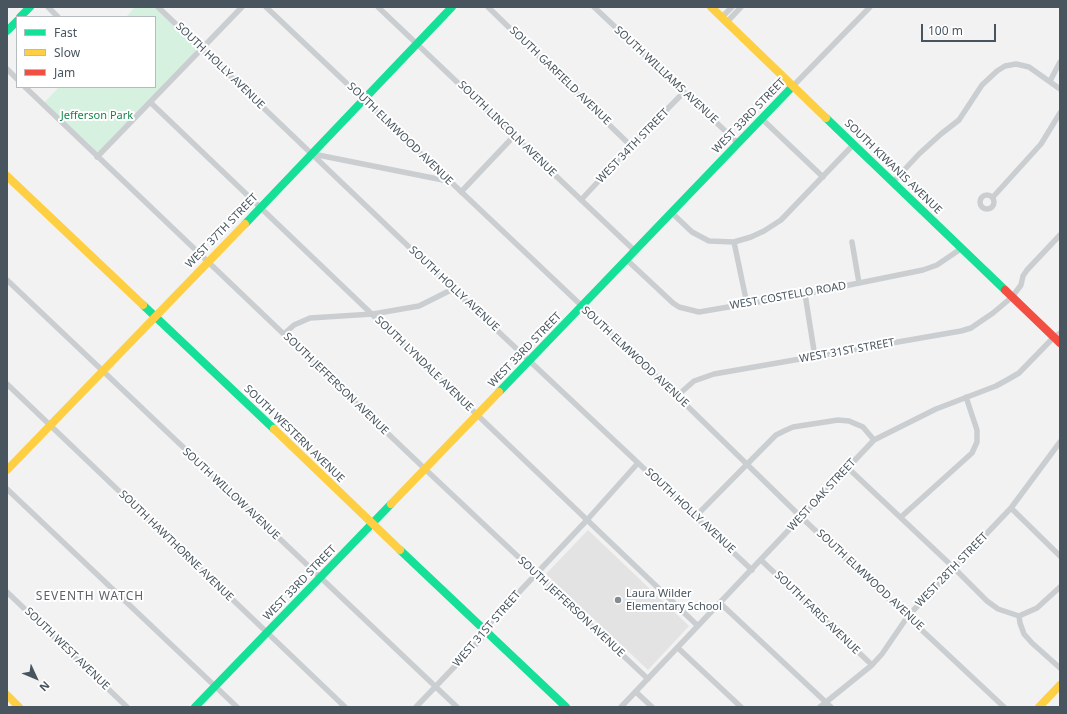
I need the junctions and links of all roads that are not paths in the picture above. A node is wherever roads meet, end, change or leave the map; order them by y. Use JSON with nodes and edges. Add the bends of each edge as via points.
{"nodes":[{"id":1,"x":30,"y":7,"type":"edge"},
{"id":2,"x":48,"y":7,"type":"edge"},
{"id":3,"x":158,"y":7,"type":"edge"},
{"id":4,"x":242,"y":7,"type":"edge"},
{"id":5,"x":266,"y":7,"type":"edge"},
{"id":6,"x":378,"y":7,"type":"edge"},
{"id":7,"x":452,"y":7,"type":"edge"},
{"id":8,"x":488,"y":7,"type":"edge"},
{"id":9,"x":594,"y":7,"type":"edge"},
{"id":10,"x":711,"y":7,"type":"edge"},
{"id":11,"x":732,"y":7,"type":"edge"},
{"id":12,"x":742,"y":7,"type":"edge"},
{"id":13,"x":870,"y":7,"type":"edge"},
{"id":14,"x":21,"y":16,"type":"edge"},
{"id":15,"x":57,"y":16,"type":"edge"},
{"id":16,"x":724,"y":20,"type":"junction"},
{"id":17,"x":16,"y":22,"type":"edge"},
{"id":18,"x":7,"y":31,"type":"edge"},
{"id":19,"x":417,"y":43,"type":"junction"},
{"id":20,"x":202,"y":49,"type":"junction"},
{"id":21,"x":1060,"y":62,"type":"edge"},
{"id":22,"x":7,"y":69,"type":"edge"},
{"id":23,"x":16,"y":78,"type":"edge"},
{"id":24,"x":1050,"y":80,"type":"junction"},
{"id":25,"x":793,"y":86,"type":"junction"},
{"id":26,"x":26,"y":88,"type":"edge"},
{"id":27,"x":1060,"y":89,"type":"edge"},
{"id":28,"x":684,"y":92,"type":"junction"},
{"id":29,"x":365,"y":100,"type":"junction"},
{"id":30,"x":150,"y":102,"type":"junction"},
{"id":31,"x":1060,"y":113,"type":"edge"},
{"id":32,"x":762,"y":119,"type":"junction"},
{"id":33,"x":514,"y":136,"type":"junction"},
{"id":34,"x":738,"y":143,"type":"junction"},
{"id":35,"x":854,"y":144,"type":"junction"},
{"id":36,"x":631,"y":146,"type":"junction"},
{"id":37,"x":313,"y":154,"type":"junction"},
{"id":38,"x":97,"y":157,"type":"junction"},
{"id":39,"x":7,"y":176,"type":"edge"},
{"id":40,"x":823,"y":177,"type":"junction"},
{"id":41,"x":448,"y":181,"type":"junction"},
{"id":42,"x":893,"y":182,"type":"junction"},
{"id":43,"x":461,"y":192,"type":"junction"},
{"id":44,"x":993,"y":197,"type":"dead end"},
{"id":45,"x":581,"y":200,"type":"junction"},
{"id":46,"x":261,"y":207,"type":"junction"},
{"id":47,"x":672,"y":213,"type":"junction"},
{"id":48,"x":1060,"y":235,"type":"edge"},
{"id":49,"x":734,"y":242,"type":"junction"},
{"id":50,"x":852,"y":242,"type":"dead end"},
{"id":51,"x":962,"y":248,"type":"junction"},
{"id":52,"x":636,"y":251,"type":"junction"},
{"id":53,"x":627,"y":260,"type":"junction"},
{"id":54,"x":208,"y":262,"type":"junction"},
{"id":55,"x":7,"y":280,"type":"edge"},
{"id":56,"x":859,"y":283,"type":"junction"},
{"id":57,"x":453,"y":289,"type":"junction"},
{"id":58,"x":805,"y":294,"type":"junction"},
{"id":59,"x":1012,"y":297,"type":"junction"},
{"id":60,"x":747,"y":304,"type":"junction"},
{"id":61,"x":582,"y":307,"type":"junction"},
{"id":62,"x":373,"y":314,"type":"junction"},
{"id":63,"x":155,"y":317,"type":"junction"},
{"id":64,"x":284,"y":334,"type":"junction"},
{"id":65,"x":1058,"y":338,"type":"edge"},
{"id":66,"x":815,"y":357,"type":"junction"},
{"id":67,"x":530,"y":361,"type":"junction"},
{"id":68,"x":102,"y":371,"type":"junction"},
{"id":69,"x":7,"y":384,"type":"edge"},
{"id":70,"x":677,"y":396,"type":"junction"},
{"id":71,"x":966,"y":397,"type":"junction"},
{"id":72,"x":477,"y":415,"type":"junction"},
{"id":73,"x":50,"y":425,"type":"junction"},
{"id":74,"x":874,"y":440,"type":"junction"},
{"id":75,"x":1060,"y":442,"type":"edge"},
{"id":76,"x":638,"y":463,"type":"junction"},
{"id":77,"x":747,"y":465,"type":"junction"},
{"id":78,"x":848,"y":468,"type":"junction"},
{"id":79,"x":425,"y":469,"type":"junction"},
{"id":80,"x":7,"y":470,"type":"edge"},
{"id":81,"x":7,"y":489,"type":"edge"},
{"id":82,"x":1011,"y":508,"type":"junction"},
{"id":83,"x":696,"y":516,"type":"junction"},
{"id":84,"x":801,"y":517,"type":"junction"},
{"id":85,"x":901,"y":517,"type":"junction"},
{"id":86,"x":587,"y":520,"type":"junction"},
{"id":87,"x":372,"y":524,"type":"junction"},
{"id":88,"x":1060,"y":556,"type":"edge"},
{"id":89,"x":761,"y":560,"type":"junction"},
{"id":90,"x":954,"y":567,"type":"junction"},
{"id":91,"x":752,"y":570,"type":"junction"},
{"id":92,"x":536,"y":574,"type":"junction"},
{"id":93,"x":320,"y":578,"type":"junction"},
{"id":94,"x":1060,"y":587,"type":"edge"},
{"id":95,"x":7,"y":592,"type":"edge"},
{"id":96,"x":720,"y":603,"type":"junction"},
{"id":97,"x":908,"y":616,"type":"junction"},
{"id":98,"x":1019,"y":616,"type":"junction"},
{"id":99,"x":698,"y":626,"type":"junction"},
{"id":100,"x":485,"y":631,"type":"junction"},
{"id":101,"x":267,"y":632,"type":"junction"},
{"id":102,"x":678,"y":648,"type":"junction"},
{"id":103,"x":872,"y":665,"type":"junction"},
{"id":104,"x":1060,"y":668,"type":"edge"},
{"id":105,"x":648,"y":679,"type":"junction"},
{"id":106,"x":1060,"y":685,"type":"edge"},
{"id":107,"x":215,"y":686,"type":"junction"},
{"id":108,"x":435,"y":687,"type":"junction"},
{"id":109,"x":636,"y":692,"type":"junction"},
{"id":110,"x":7,"y":695,"type":"edge"},
{"id":111,"x":826,"y":702,"type":"junction"},
{"id":112,"x":19,"y":707,"type":"edge"},
{"id":113,"x":127,"y":707,"type":"edge"},
{"id":114,"x":195,"y":707,"type":"edge"},
{"id":115,"x":237,"y":707,"type":"edge"},
{"id":116,"x":346,"y":707,"type":"edge"},
{"id":117,"x":416,"y":707,"type":"edge"},
{"id":118,"x":456,"y":707,"type":"edge"},
{"id":119,"x":566,"y":707,"type":"edge"},
{"id":120,"x":621,"y":707,"type":"edge"},
{"id":121,"x":652,"y":707,"type":"edge"},
{"id":122,"x":741,"y":707,"type":"edge"},
{"id":123,"x":820,"y":707,"type":"edge"},
{"id":124,"x":831,"y":707,"type":"edge"},
{"id":125,"x":1004,"y":707,"type":"edge"},
{"id":126,"x":1039,"y":707,"type":"edge"}],
"edges":[{"from":1,"to":14,"type":"street"},
{"from":2,"to":15,"type":"street"},
{"from":3,"to":20,"type":"street","name":"SOUTH HOLLY AVENUE"},
{"from":4,"to":20,"type":"street"},
{"from":5,"to":29,"type":"street","name":"SOUTH ELMWOOD AVENUE"},
{"from":6,"to":19,"type":"street","name":"SOUTH LINCOLN AVENUE"},
{"from":7,"to":19,"type":"street","name":"WEST 37TH STREET"},
{"from":8,"to":36,"type":"street","name":"SOUTH GARFIELD AVENUE"},
{"from":9,"to":28,"type":"street","name":"SOUTH WILLIAMS AVENUE"},
{"from":10,"to":16,"type":"street","name":"SOUTH KIWANIS AVENUE"},
{"from":11,"to":16,"type":"street"},
{"from":12,"to":16,"type":"street"},
{"from":13,"to":25,"type":"street","name":"WEST 33RD STREET"},
{"from":16,"to":25,"type":"street","name":"SOUTH KIWANIS AVENUE"},
{"from":17,"to":18,"type":"street"},
{"from":19,"to":29,"type":"street","name":"WEST 37TH STREET"},
{"from":19,"to":33,"type":"street","name":"SOUTH LINCOLN AVENUE"},
{"from":20,"to":30,"type":"street"},
{"from":20,"to":37,"type":"street","name":"SOUTH HOLLY AVENUE"},
{"from":21,"to":24,"type":"street"},
{"from":22,"to":23,"type":"street"},
{"from":24,"to":27,"type":"street"},
{"from":24,"to":42,"type":"street","via":[[1023,65],[1005,66],[997,71],[982,86],[959,120],[919,154]]},
{"from":25,"to":32,"type":"street","name":"WEST 33RD STREET"},
{"from":25,"to":35,"type":"street","name":"SOUTH KIWANIS AVENUE"},
{"from":26,"to":38,"type":"street","name":"SOUTH JEFFERSON AVENUE"},
{"from":28,"to":34,"type":"street","name":"SOUTH WILLIAMS AVENUE"},
{"from":28,"to":36,"type":"street","name":"WEST 34TH STREET"},
{"from":29,"to":37,"type":"street","name":"WEST 37TH STREET"},
{"from":29,"to":41,"type":"street","name":"SOUTH ELMWOOD AVENUE"},
{"from":30,"to":38,"type":"street"},
{"from":30,"to":46,"type":"street","name":"SOUTH LYNDALE AVENUE"},
{"from":31,"to":44,"type":"street","via":[[1041,144]]},
{"from":32,"to":34,"type":"street","name":"WEST 33RD STREET"},
{"from":32,"to":40,"type":"street"},
{"from":33,"to":43,"type":"street"},
{"from":33,"to":45,"type":"street","name":"SOUTH LINCOLN AVENUE"},
{"from":34,"to":47,"type":"street","name":"WEST 33RD STREET"},
{"from":35,"to":40,"type":"street"},
{"from":35,"to":42,"type":"street","name":"SOUTH KIWANIS AVENUE"},
{"from":36,"to":45,"type":"street","name":"WEST 34TH STREET"},
{"from":37,"to":41,"type":"street"},
{"from":37,"to":46,"type":"street","name":"WEST 37TH STREET"},
{"from":37,"to":57,"type":"street","name":"SOUTH HOLLY AVENUE"},
{"from":38,"to":54,"type":"street","name":"SOUTH JEFFERSON AVENUE"},
{"from":39,"to":63,"type":"street","name":"SOUTH WESTERN AVENUE"},
{"from":40,"to":49,"type":"street","via":[[781,220],[764,232]]},
{"from":41,"to":43,"type":"street","name":"SOUTH ELMWOOD AVENUE"},
{"from":42,"to":51,"type":"street","name":"SOUTH KIWANIS AVENUE"},
{"from":43,"to":61,"type":"street","name":"SOUTH ELMWOOD AVENUE"},
{"from":45,"to":52,"type":"street","name":"SOUTH LINCOLN AVENUE"},
{"from":46,"to":54,"type":"street","name":"WEST 37TH STREET"},
{"from":46,"to":62,"type":"street","name":"SOUTH LYNDALE AVENUE"},
{"from":47,"to":49,"type":"street","via":[[700,237],[716,242]]},
{"from":47,"to":52,"type":"street","name":"WEST 33RD STREET"},
{"from":48,"to":59,"type":"street","via":[[1022,276],[1020,285]]},
{"from":49,"to":60,"type":"street"},
{"from":50,"to":56,"type":"street"},
{"from":51,"to":56,"type":"street","name":"WEST COSTELLO ROAD","via":[[937,266]]},
{"from":51,"to":59,"type":"street","name":"SOUTH KIWANIS AVENUE"},
{"from":52,"to":53,"type":"street","name":"WEST 33RD STREET"},
{"from":53,"to":60,"type":"street","name":"WEST COSTELLO ROAD","via":[[680,307],[699,312]]},
{"from":53,"to":61,"type":"street","name":"WEST 33RD STREET"},
{"from":54,"to":63,"type":"street","name":"WEST 37TH STREET"},
{"from":54,"to":64,"type":"street","name":"SOUTH JEFFERSON AVENUE"},
{"from":55,"to":68,"type":"street","name":"SOUTH WILLOW AVENUE"},
{"from":56,"to":58,"type":"street","name":"WEST COSTELLO ROAD"},
{"from":57,"to":62,"type":"street","via":[[419,306]]},
{"from":57,"to":67,"type":"street","name":"SOUTH HOLLY AVENUE"},
{"from":58,"to":60,"type":"street","name":"WEST COSTELLO ROAD"},
{"from":58,"to":66,"type":"street"},
{"from":59,"to":65,"type":"street","name":"SOUTH KIWANIS AVENUE"},
{"from":59,"to":66,"type":"street","name":"WEST 31ST STREET","via":[[971,328]]},
{"from":61,"to":67,"type":"street","name":"WEST 33RD STREET"},
{"from":61,"to":70,"type":"street","name":"SOUTH ELMWOOD AVENUE"},
{"from":62,"to":64,"type":"street","via":[[310,318],[294,325]]},
{"from":62,"to":72,"type":"street","name":"SOUTH LYNDALE AVENUE"},
{"from":63,"to":68,"type":"street","name":"WEST 37TH STREET"},
{"from":63,"to":87,"type":"street","name":"SOUTH WESTERN AVENUE"},
{"from":64,"to":79,"type":"street","name":"SOUTH JEFFERSON AVENUE"},
{"from":65,"to":71,"type":"street","name":"WEST OAK STREET","via":[[1019,372],[996,386]]},
{"from":66,"to":70,"type":"street","name":"WEST 31ST STREET","via":[[702,377]]},
{"from":67,"to":72,"type":"street","name":"WEST 33RD STREET"},
{"from":67,"to":76,"type":"street","name":"SOUTH HOLLY AVENUE"},
{"from":68,"to":73,"type":"street","name":"WEST 37TH STREET"},
{"from":68,"to":93,"type":"street","name":"SOUTH WILLOW AVENUE"},
{"from":69,"to":73,"type":"street","name":"SOUTH HAWTHORNE AVENUE"},
{"from":70,"to":77,"type":"street","name":"SOUTH ELMWOOD AVENUE"},
{"from":71,"to":74,"type":"street","name":"WEST OAK STREET"},
{"from":71,"to":85,"type":"street","via":[[977,430],[977,442],[972,453]]},
{"from":72,"to":79,"type":"street","name":"WEST 33RD STREET"},
{"from":72,"to":86,"type":"street","name":"SOUTH LYNDALE AVENUE"},
{"from":73,"to":80,"type":"street","name":"WEST 37TH STREET"},
{"from":73,"to":101,"type":"street","name":"SOUTH HAWTHORNE AVENUE"},
{"from":74,"to":77,"type":"street","via":[[863,428],[849,421],[838,420],[793,427],[776,435]]},
{"from":74,"to":78,"type":"street","name":"WEST OAK STREET"},
{"from":75,"to":82,"type":"street","name":"WEST 28TH STREET"},
{"from":76,"to":83,"type":"street","name":"SOUTH HOLLY AVENUE"},
{"from":76,"to":86,"type":"street","name":"WEST 31ST STREET"},
{"from":77,"to":83,"type":"street"},
{"from":77,"to":84,"type":"street","name":"SOUTH ELMWOOD AVENUE"},
{"from":78,"to":84,"type":"street","name":"WEST OAK STREET"},
{"from":78,"to":85,"type":"street"},
{"from":79,"to":87,"type":"street","name":"WEST 33RD STREET"},
{"from":79,"to":92,"type":"street","name":"SOUTH JEFFERSON AVENUE"},
{"from":81,"to":107,"type":"street"},
{"from":82,"to":88,"type":"street"},
{"from":82,"to":90,"type":"street","name":"WEST 28TH STREET"},
{"from":83,"to":91,"type":"street","name":"SOUTH HOLLY AVENUE"},
{"from":84,"to":89,"type":"street","name":"WEST OAK STREET"},
{"from":84,"to":97,"type":"street","name":"SOUTH ELMWOOD AVENUE"},
{"from":85,"to":90,"type":"street"},
{"from":86,"to":92,"type":"street","name":"WEST 31ST STREET"},
{"from":86,"to":99,"type":"street","name":"SOUTH LYNDALE AVENUE"},
{"from":87,"to":93,"type":"street","name":"WEST 33RD STREET"},
{"from":87,"to":100,"type":"street","name":"SOUTH WESTERN AVENUE"},
{"from":89,"to":91,"type":"street","name":"WEST OAK STREET"},
{"from":89,"to":103,"type":"street","name":"SOUTH FARIS AVENUE"},
{"from":90,"to":97,"type":"street","name":"WEST 28TH STREET"},
{"from":90,"to":98,"type":"street","via":[[987,601],[998,609]]},
{"from":91,"to":96,"type":"street","name":"WEST OAK STREET"},
{"from":92,"to":100,"type":"street","name":"WEST 31ST STREET"},
{"from":92,"to":105,"type":"street","name":"SOUTH JEFFERSON AVENUE"},
{"from":93,"to":101,"type":"street","name":"WEST 33RD STREET"},
{"from":93,"to":108,"type":"street","name":"SOUTH WILLOW AVENUE"},
{"from":94,"to":98,"type":"street","via":[[1037,608]]},
{"from":95,"to":113,"type":"street","name":"SOUTH WEST AVENUE"},
{"from":96,"to":99,"type":"street","name":"WEST OAK STREET"},
{"from":96,"to":111,"type":"street"},
{"from":97,"to":103,"type":"street","name":"WEST 28TH STREET"},
{"from":97,"to":125,"type":"street","name":"SOUTH ELMWOOD AVENUE"},
{"from":98,"to":104,"type":"street","via":[[1024,634]]},
{"from":99,"to":102,"type":"street","name":"WEST OAK STREET"},
{"from":100,"to":108,"type":"street","name":"WEST 31ST STREET","via":[[481,639]]},
{"from":100,"to":119,"type":"street","name":"SOUTH WESTERN AVENUE"},
{"from":101,"to":107,"type":"street","name":"WEST 33RD STREET"},
{"from":101,"to":116,"type":"street","name":"SOUTH HAWTHORNE AVENUE"},
{"from":102,"to":105,"type":"street","name":"WEST OAK STREET"},
{"from":102,"to":122,"type":"street"},
{"from":103,"to":111,"type":"street","name":"WEST 28TH STREET"},
{"from":105,"to":109,"type":"street","name":"WEST OAK STREET"},
{"from":106,"to":126,"type":"street"},
{"from":107,"to":114,"type":"street","name":"WEST 33RD STREET"},
{"from":107,"to":115,"type":"street"},
{"from":108,"to":117,"type":"street","name":"WEST 31ST STREET"},
{"from":108,"to":118,"type":"street","name":"SOUTH WILLOW AVENUE"},
{"from":109,"to":120,"type":"street","name":"WEST OAK STREET"},
{"from":109,"to":121,"type":"street"},
{"from":110,"to":112,"type":"street"},
{"from":111,"to":123,"type":"street","name":"WEST 28TH STREET"},
{"from":111,"to":124,"type":"street"}]}
